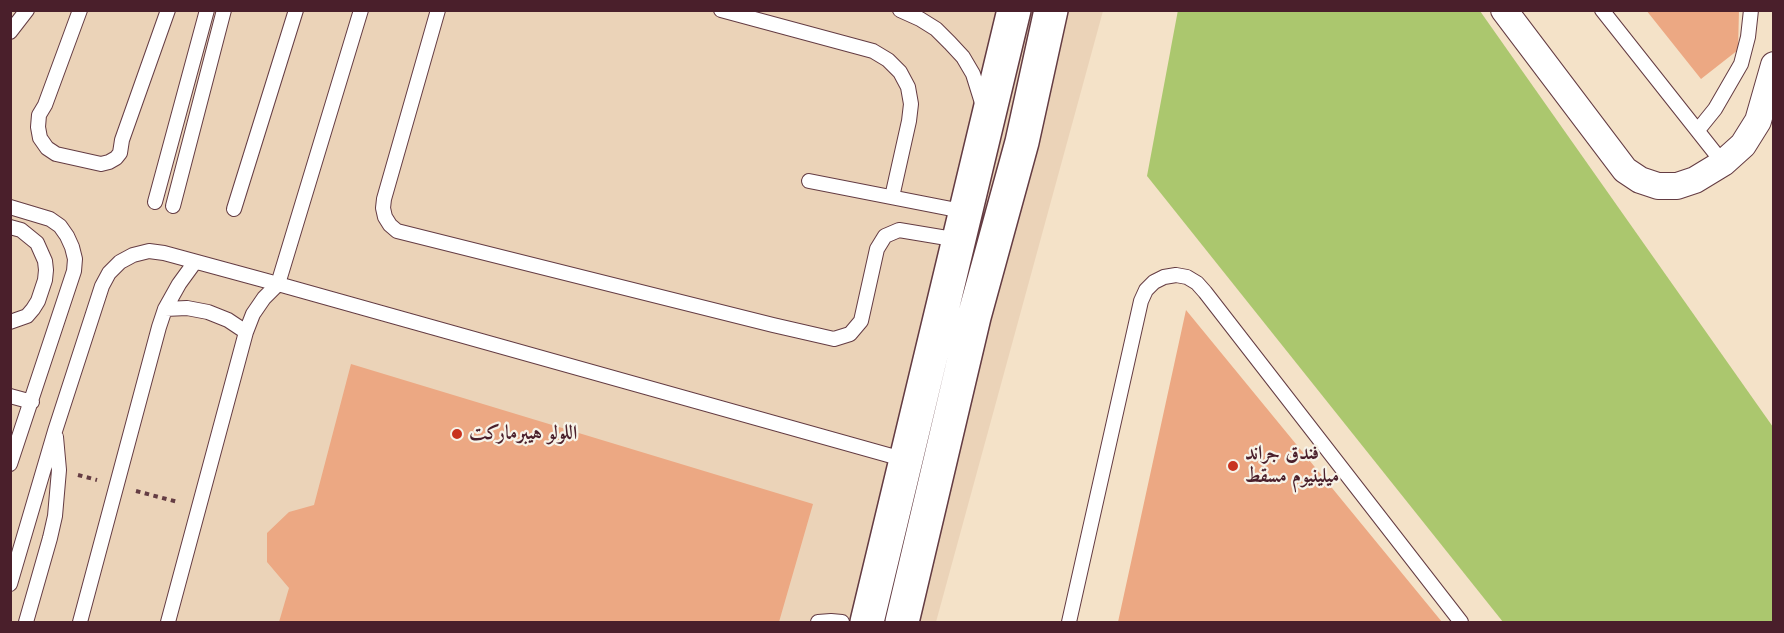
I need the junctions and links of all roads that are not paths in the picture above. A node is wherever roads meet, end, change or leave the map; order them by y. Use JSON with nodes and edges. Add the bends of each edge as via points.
{"nodes":[{"id":1,"x":27,"y":10,"type":"edge"},
{"id":2,"x":80,"y":10,"type":"edge"},
{"id":3,"x":168,"y":10,"type":"edge"},
{"id":4,"x":207,"y":10,"type":"edge"},
{"id":5,"x":224,"y":10,"type":"edge"},
{"id":6,"x":296,"y":10,"type":"edge"},
{"id":7,"x":361,"y":10,"type":"edge"},
{"id":8,"x":438,"y":10,"type":"edge"},
{"id":9,"x":721,"y":10,"type":"edge"},
{"id":10,"x":900,"y":10,"type":"edge"},
{"id":11,"x":1014,"y":10,"type":"edge"},
{"id":12,"x":1051,"y":10,"type":"edge"},
{"id":13,"x":1504,"y":10,"type":"edge"},
{"id":14,"x":1602,"y":10,"type":"edge"},
{"id":15,"x":1751,"y":10,"type":"edge"},
{"id":16,"x":10,"y":32,"type":"edge"},
{"id":17,"x":1773,"y":64,"type":"edge"},
{"id":18,"x":986,"y":129,"type":"junction"},
{"id":19,"x":1698,"y":130,"type":"junction"},
{"id":20,"x":1723,"y":163,"type":"junction"},
{"id":21,"x":809,"y":181,"type":"dead end"},
{"id":22,"x":892,"y":197,"type":"junction"},
{"id":23,"x":155,"y":202,"type":"dead end"},
{"id":24,"x":173,"y":206,"type":"dead end"},
{"id":25,"x":10,"y":207,"type":"edge"},
{"id":26,"x":234,"y":209,"type":"dead end"},
{"id":27,"x":963,"y":226,"type":"junction"},
{"id":28,"x":10,"y":227,"type":"edge"},
{"id":29,"x":195,"y":262,"type":"junction"},
{"id":30,"x":278,"y":284,"type":"junction"},
{"id":31,"x":165,"y":309,"type":"junction"},
{"id":32,"x":10,"y":322,"type":"edge"},
{"id":33,"x":246,"y":332,"type":"junction"},
{"id":34,"x":10,"y":396,"type":"edge"},
{"id":35,"x":32,"y":402,"type":"junction"},
{"id":36,"x":55,"y":431,"type":"junction"},
{"id":37,"x":906,"y":460,"type":"junction"},
{"id":38,"x":10,"y":464,"type":"edge"},
{"id":39,"x":10,"y":584,"type":"edge"},
{"id":40,"x":26,"y":622,"type":"edge"},
{"id":41,"x":80,"y":622,"type":"edge"},
{"id":42,"x":168,"y":622,"type":"edge"},
{"id":43,"x":818,"y":622,"type":"edge"},
{"id":44,"x":842,"y":622,"type":"edge"},
{"id":45,"x":867,"y":622,"type":"edge"},
{"id":46,"x":902,"y":622,"type":"edge"},
{"id":47,"x":1069,"y":622,"type":"edge"},
{"id":48,"x":1461,"y":622,"type":"edge"}],
"edges":[{"from":1,"to":16,"type":"lane"},
{"from":2,"to":3,"type":"lane","via":[[39,115],[38,127],[40,138],[56,154],[101,164],[120,153]]},
{"from":4,"to":23,"type":"lane"},
{"from":5,"to":24,"type":"lane"},
{"from":6,"to":26,"type":"lane"},
{"from":7,"to":30,"type":"lane"},
{"from":8,"to":27,"type":"lane","via":[[384,199],[385,217],[397,231],[825,338],[850,334],[861,321],[877,249],[885,236],[899,230]]},
{"from":9,"to":22,"type":"lane","via":[[873,51],[900,72],[911,104]]},
{"from":10,"to":18,"type":"lane","via":[[936,29],[963,57],[980,92]]},
{"from":11,"to":18,"type":"street"},
{"from":12,"to":46,"type":"street","via":[[1022,142],[974,317]]},
{"from":13,"to":20,"type":"street","via":[[1624,170],[1658,186],[1677,186]]},
{"from":14,"to":19,"type":"lane"},
{"from":15,"to":19,"type":"lane","via":[[1741,64]]},
{"from":17,"to":20,"type":"street","via":[[1758,121],[1743,145]]},
{"from":18,"to":27,"type":"street"},
{"from":19,"to":20,"type":"lane"},
{"from":21,"to":22,"type":"lane"},
{"from":22,"to":27,"type":"lane"},
{"from":25,"to":35,"type":"lane","via":[[38,214],[60,226],[75,259]]},
{"from":27,"to":37,"type":"street"},
{"from":28,"to":32,"type":"lane","via":[[21,230],[37,243],[46,270],[33,309],[27,316]]},
{"from":29,"to":30,"type":"lane"},
{"from":29,"to":31,"type":"lane"},
{"from":29,"to":36,"type":"lane","via":[[149,251],[120,262],[109,273]]},
{"from":30,"to":33,"type":"lane","via":[[253,314]]},
{"from":30,"to":37,"type":"lane"},
{"from":31,"to":33,"type":"lane","via":[[208,312]]},
{"from":31,"to":41,"type":"lane"},
{"from":33,"to":42,"type":"lane"},
{"from":34,"to":35,"type":"lane"},
{"from":35,"to":38,"type":"lane"},
{"from":36,"to":39,"type":"lane"},
{"from":36,"to":40,"type":"lane","via":[[59,470],[55,516]]},
{"from":37,"to":45,"type":"street"},
{"from":43,"to":44,"type":"lane"},
{"from":47,"to":48,"type":"lane","via":[[1141,301],[1154,282],[1176,275],[1187,277],[1205,292]]}]}
